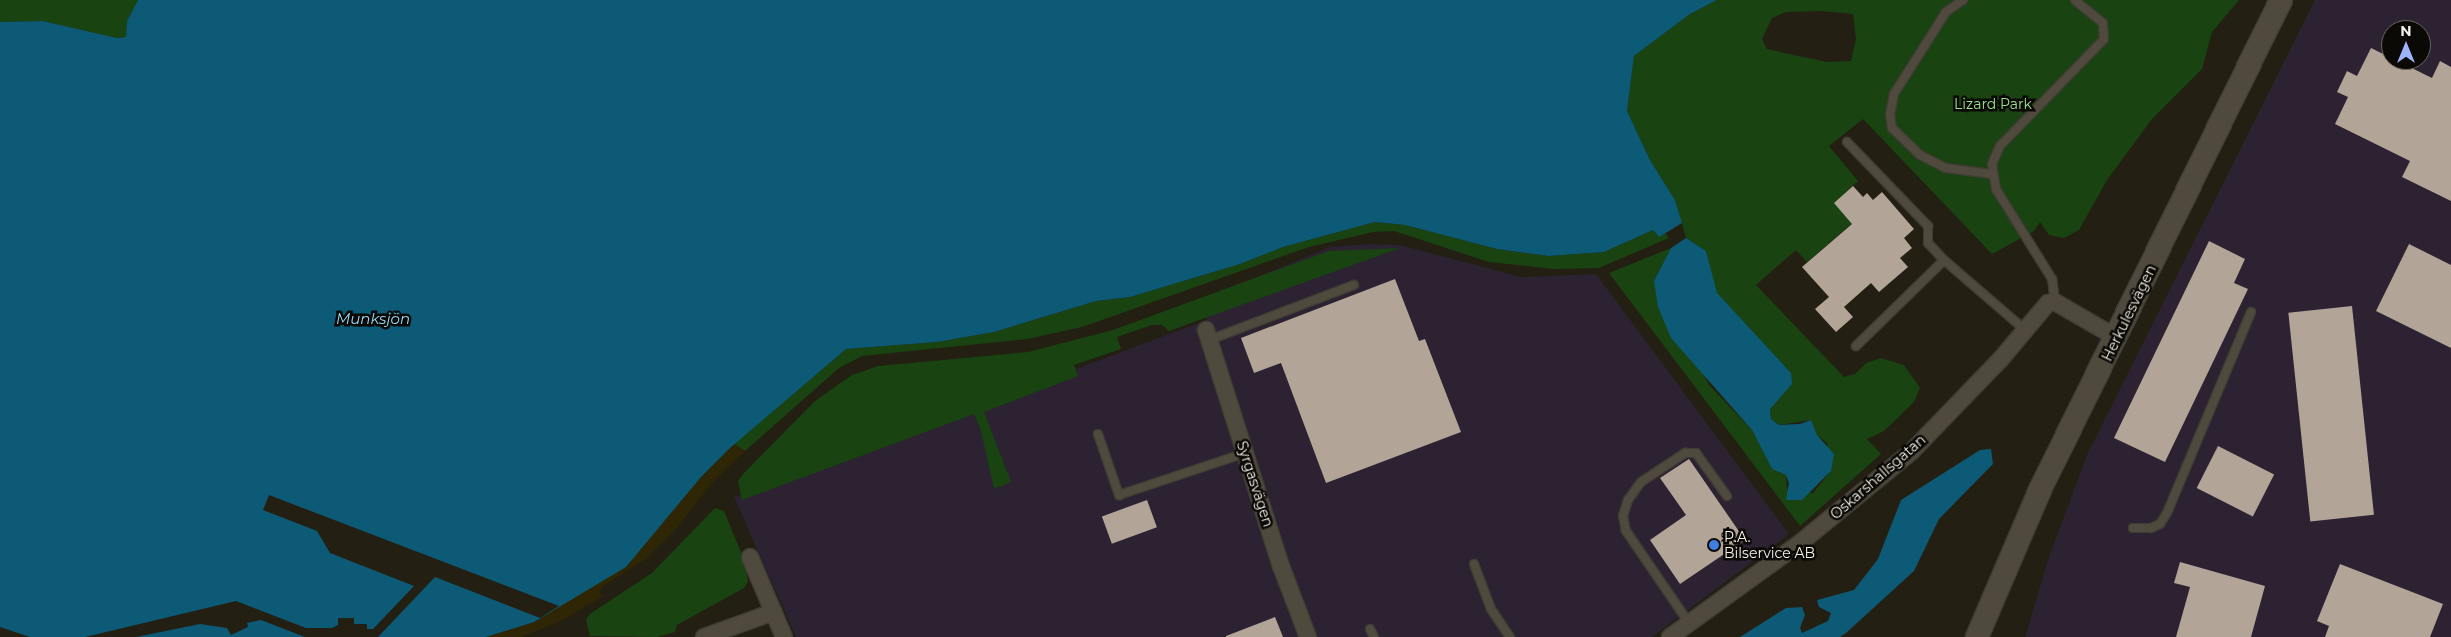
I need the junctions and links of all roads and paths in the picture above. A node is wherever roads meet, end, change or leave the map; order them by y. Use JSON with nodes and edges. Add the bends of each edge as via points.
{"nodes":[{"id":1,"x":1963,"y":0,"type":"edge"},
{"id":2,"x":2075,"y":0,"type":"edge"},
{"id":3,"x":2281,"y":0,"type":"edge"},
{"id":4,"x":1847,"y":142,"type":"dead end"},
{"id":5,"x":1992,"y":174,"type":"junction"},
{"id":6,"x":1944,"y":260,"type":"junction"},
{"id":7,"x":1354,"y":285,"type":"dead end"},
{"id":8,"x":2055,"y":302,"type":"junction"},
{"id":9,"x":2250,"y":312,"type":"dead end"},
{"id":10,"x":2024,"y":329,"type":"junction"},
{"id":11,"x":1208,"y":335,"type":"joint"},
{"id":12,"x":2117,"y":338,"type":"junction"},
{"id":13,"x":1856,"y":346,"type":"dead end"},
{"id":14,"x":1098,"y":434,"type":"dead end"},
{"id":15,"x":1245,"y":453,"type":"junction"},
{"id":16,"x":1727,"y":496,"type":"dead end"},
{"id":17,"x":2133,"y":528,"type":"dead end"},
{"id":18,"x":750,"y":557,"type":"dead end"},
{"id":19,"x":1474,"y":564,"type":"dead end"},
{"id":20,"x":774,"y":612,"type":"junction"},
{"id":21,"x":1689,"y":623,"type":"junction"},
{"id":22,"x":1370,"y":629,"type":"dead end"},
{"id":23,"x":1976,"y":634,"type":"edge"},
{"id":24,"x":704,"y":637,"type":"edge"},
{"id":25,"x":784,"y":637,"type":"edge"},
{"id":26,"x":1308,"y":637,"type":"edge"},
{"id":27,"x":1374,"y":637,"type":"edge"},
{"id":28,"x":1510,"y":637,"type":"edge"},
{"id":29,"x":1670,"y":637,"type":"edge"}],
"edges":[{"from":1,"to":5,"type":"lane","via":[[1946,12],[1894,94],[1890,114],[1892,128],[1920,155],[1946,168]]},
{"from":2,"to":5,"type":"lane","via":[[2103,23],[2104,39],[2000,146],[1992,164]]},
{"from":3,"to":12,"type":"main road","name":"Herkulesvägen"},
{"from":4,"to":6,"type":"lane","via":[[1928,226],[1928,243]]},
{"from":5,"to":8,"type":"lane","via":[[1996,189],[2052,279]]},
{"from":6,"to":10,"type":"lane"},
{"from":6,"to":13,"type":"lane"},
{"from":7,"to":11,"type":"lane"},
{"from":8,"to":10,"type":"street","name":"Oskarshallsgatan","via":[[2040,310]]},
{"from":8,"to":12,"type":"street"},
{"from":9,"to":17,"type":"lane","via":[[2166,513],[2160,524],[2151,528]]},
{"from":10,"to":21,"type":"street","name":"Oskarshallsgatan","via":[[2000,360],[1912,451],[1800,543]]},
{"from":11,"to":15,"type":"street","name":"Syrgasvägen"},
{"from":12,"to":23,"type":"main road","name":"Herkulesvägen","via":[[2039,492]]},
{"from":14,"to":15,"type":"lane","via":[[1119,495]]},
{"from":15,"to":26,"type":"street","name":"Syrgasvägen"},
{"from":16,"to":21,"type":"lane","via":[[1696,453],[1685,453],[1641,482],[1628,500],[1623,516],[1626,530]]},
{"from":18,"to":20,"type":"street"},
{"from":19,"to":28,"type":"lane","via":[[1491,609]]},
{"from":20,"to":24,"type":"street"},
{"from":20,"to":25,"type":"street"},
{"from":21,"to":29,"type":"street","name":"Oskarshallsgatan"},
{"from":22,"to":27,"type":"lane"}]}
